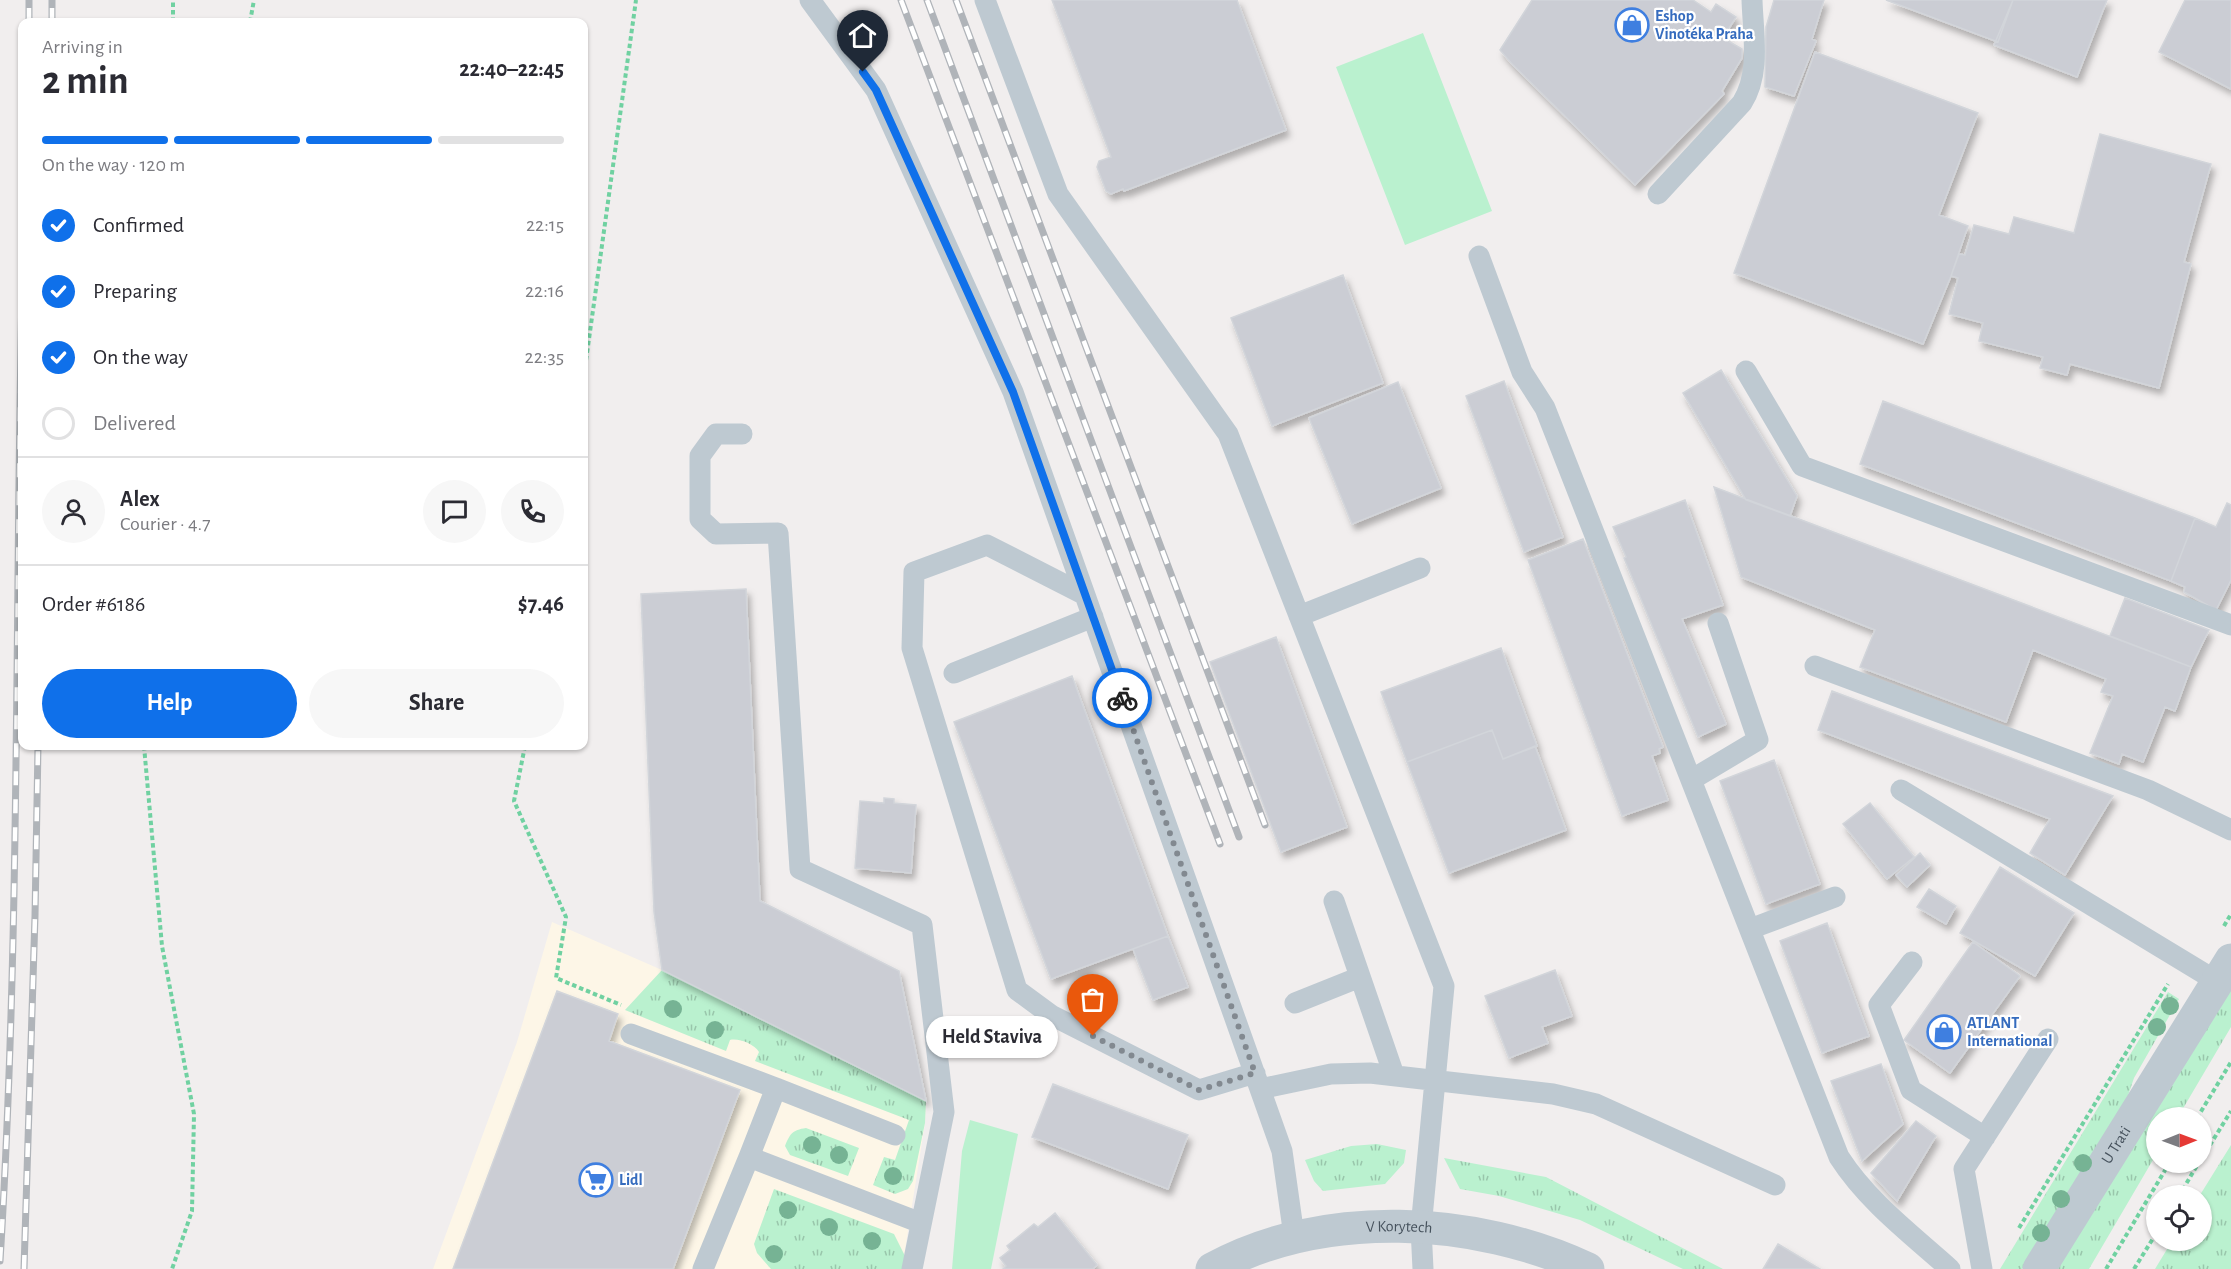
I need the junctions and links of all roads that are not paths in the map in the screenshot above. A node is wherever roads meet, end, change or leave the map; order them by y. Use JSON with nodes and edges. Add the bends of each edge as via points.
{"nodes":[{"id":1,"x":810,"y":0,"type":"edge"},
{"id":2,"x":985,"y":0,"type":"edge"},
{"id":3,"x":1752,"y":0,"type":"edge"},
{"id":4,"x":1658,"y":194,"type":"dead end"},
{"id":5,"x":1479,"y":256,"type":"dead end"},
{"id":6,"x":1746,"y":370,"type":"dead end"},
{"id":7,"x":742,"y":434,"type":"dead end"},
{"id":8,"x":1420,"y":568,"type":"dead end"},
{"id":9,"x":1085,"y":595,"type":"junction"},
{"id":10,"x":1299,"y":616,"type":"junction"},
{"id":11,"x":1093,"y":617,"type":"junction"},
{"id":12,"x":1718,"y":623,"type":"dead end"},
{"id":13,"x":2231,"y":625,"type":"edge"},
{"id":14,"x":1815,"y":666,"type":"dead end"},
{"id":15,"x":954,"y":673,"type":"dead end"},
{"id":16,"x":1691,"y":780,"type":"junction"},
{"id":17,"x":1901,"y":790,"type":"dead end"},
{"id":18,"x":2231,"y":830,"type":"edge"},
{"id":19,"x":1835,"y":897,"type":"dead end"},
{"id":20,"x":1334,"y":900,"type":"dead end"},
{"id":21,"x":1750,"y":929,"type":"junction"},
{"id":22,"x":1912,"y":962,"type":"dead end"},
{"id":23,"x":2225,"y":971,"type":"edge"},
{"id":24,"x":1360,"y":977,"type":"junction"},
{"id":25,"x":1295,"y":1003,"type":"dead end"},
{"id":26,"x":631,"y":1034,"type":"road end"},
{"id":27,"x":2048,"y":1039,"type":"dead end"},
{"id":28,"x":1394,"y":1075,"type":"junction"},
{"id":29,"x":1257,"y":1081,"type":"junction"},
{"id":30,"x":1436,"y":1081,"type":"junction"},
{"id":31,"x":776,"y":1088,"type":"junction"},
{"id":32,"x":895,"y":1135,"type":"dead end"},
{"id":33,"x":1984,"y":1137,"type":"junction"},
{"id":34,"x":749,"y":1157,"type":"junction"},
{"id":35,"x":1775,"y":1185,"type":"dead end"},
{"id":36,"x":921,"y":1223,"type":"junction"},
{"id":37,"x":1421,"y":1228,"type":"junction"},
{"id":38,"x":1294,"y":1236,"type":"junction"},
{"id":39,"x":703,"y":1269,"type":"edge"},
{"id":40,"x":912,"y":1269,"type":"edge"},
{"id":41,"x":1212,"y":1269,"type":"edge"},
{"id":42,"x":1423,"y":1269,"type":"edge"},
{"id":43,"x":1588,"y":1269,"type":"edge"},
{"id":44,"x":1950,"y":1269,"type":"edge"},
{"id":45,"x":1982,"y":1269,"type":"edge"},
{"id":46,"x":2039,"y":1269,"type":"edge"}],
"edges":[{"from":1,"to":9,"type":"lane","via":[[876,90],[1013,392]]},
{"from":2,"to":10,"type":"lane","via":[[1058,194],[1228,434]]},
{"from":3,"to":4,"type":"lane","via":[[1754,71],[1748,92]]},
{"from":5,"to":16,"type":"lane","via":[[1522,372],[1545,408]]},
{"from":6,"to":13,"type":"lane","via":[[1802,466]]},
{"from":7,"to":36,"type":"lane","via":[[716,434],[700,456],[700,519],[716,534],[778,533],[801,869],[922,925],[944,1112]]},
{"from":8,"to":10,"type":"lane"},
{"from":9,"to":11,"type":"lane"},
{"from":9,"to":29,"type":"lane","via":[[987,545],[914,572],[912,648],[1017,990],[1051,1015],[1199,1090]]},
{"from":10,"to":30,"type":"lane","via":[[1444,986]]},
{"from":11,"to":15,"type":"lane"},
{"from":11,"to":29,"type":"lane"},
{"from":12,"to":16,"type":"lane","via":[[1758,740]]},
{"from":14,"to":18,"type":"lane","via":[[2148,790]]},
{"from":16,"to":21,"type":"lane"},
{"from":17,"to":23,"type":"lane"},
{"from":19,"to":21,"type":"lane"},
{"from":20,"to":24,"type":"lane"},
{"from":21,"to":44,"type":"lane","via":[[1839,1157],[1874,1202]]},
{"from":22,"to":33,"type":"lane","via":[[1879,1005],[1911,1090]]},
{"from":23,"to":46,"type":"street","name":"U Trati"},
{"from":24,"to":25,"type":"lane"},
{"from":24,"to":28,"type":"lane"},
{"from":26,"to":31,"type":"lane"},
{"from":27,"to":33,"type":"lane"},
{"from":28,"to":29,"type":"lane","via":[[1331,1074]]},
{"from":28,"to":30,"type":"lane"},
{"from":29,"to":38,"type":"lane","via":[[1282,1151]]},
{"from":30,"to":35,"type":"lane","via":[[1553,1094],[1596,1104]]},
{"from":30,"to":37,"type":"lane"},
{"from":31,"to":32,"type":"lane"},
{"from":31,"to":34,"type":"lane"},
{"from":33,"to":45,"type":"lane","via":[[1964,1169]]},
{"from":34,"to":36,"type":"lane"},
{"from":34,"to":39,"type":"lane"},
{"from":36,"to":40,"type":"lane"},
{"from":37,"to":38,"type":"street","name":"V Korytech","via":[[1332,1229]]},
{"from":37,"to":42,"type":"lane"},
{"from":37,"to":43,"type":"street","name":"V Korytech","via":[[1519,1244]]},
{"from":38,"to":41,"type":"street","name":"V Korytech"}]}
